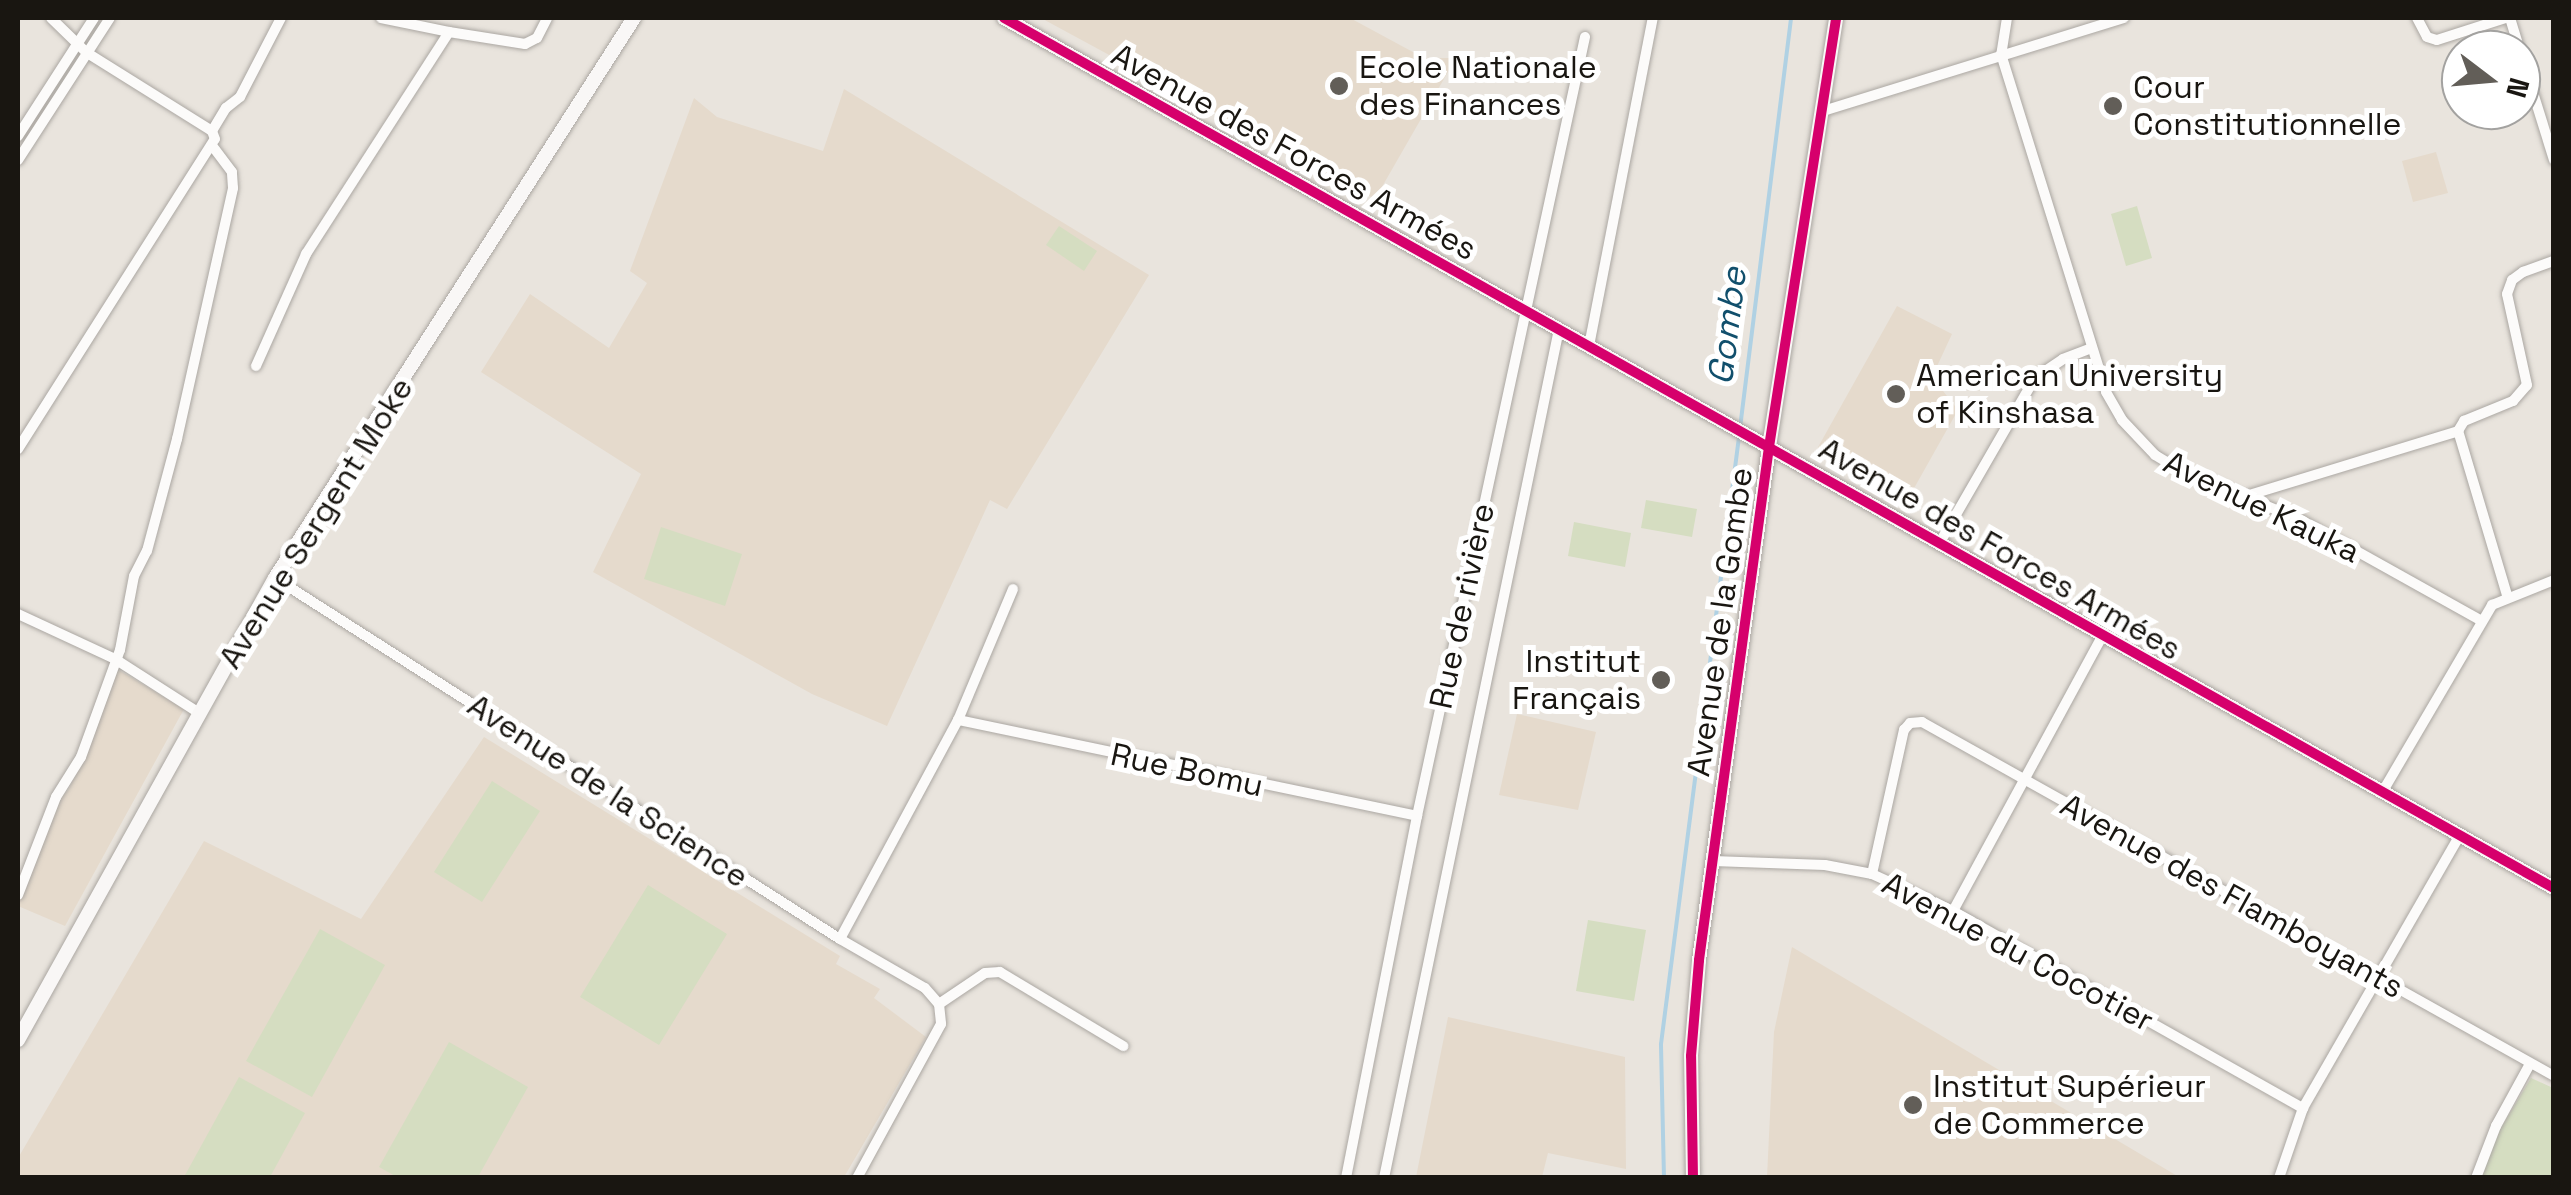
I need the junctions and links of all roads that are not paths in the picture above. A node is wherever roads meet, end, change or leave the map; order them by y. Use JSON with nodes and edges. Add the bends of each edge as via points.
{"nodes":[{"id":1,"x":51,"y":18,"type":"edge"},
{"id":2,"x":94,"y":18,"type":"edge"},
{"id":3,"x":110,"y":18,"type":"edge"},
{"id":4,"x":280,"y":18,"type":"edge"},
{"id":5,"x":381,"y":18,"type":"edge"},
{"id":6,"x":547,"y":18,"type":"edge"},
{"id":7,"x":634,"y":18,"type":"edge"},
{"id":8,"x":1004,"y":18,"type":"edge"},
{"id":9,"x":1653,"y":18,"type":"edge"},
{"id":10,"x":1836,"y":18,"type":"edge"},
{"id":11,"x":2006,"y":18,"type":"edge"},
{"id":12,"x":2124,"y":18,"type":"edge"},
{"id":13,"x":2417,"y":18,"type":"edge"},
{"id":14,"x":2508,"y":18,"type":"edge"},
{"id":15,"x":449,"y":32,"type":"junction"},
{"id":16,"x":1585,"y":37,"type":"dead end"},
{"id":17,"x":76,"y":45,"type":"junction"},
{"id":18,"x":87,"y":53,"type":"junction"},
{"id":19,"x":2001,"y":54,"type":"junction"},
{"id":20,"x":1823,"y":111,"type":"junction"},
{"id":21,"x":2541,"y":119,"type":"edge"},
{"id":22,"x":212,"y":132,"type":"junction"},
{"id":23,"x":18,"y":136,"type":"edge"},
{"id":24,"x":213,"y":147,"type":"junction"},
{"id":25,"x":18,"y":160,"type":"edge"},
{"id":26,"x":2554,"y":160,"type":"edge"},
{"id":27,"x":2554,"y":261,"type":"edge"},
{"id":28,"x":1524,"y":310,"type":"junction"},
{"id":29,"x":1559,"y":329,"type":"junction"},
{"id":30,"x":1589,"y":346,"type":"junction"},
{"id":31,"x":2092,"y":348,"type":"junction"},
{"id":32,"x":256,"y":366,"type":"dead end"},
{"id":33,"x":2458,"y":430,"type":"junction"},
{"id":34,"x":1769,"y":447,"type":"junction"},
{"id":35,"x":18,"y":449,"type":"edge"},
{"id":36,"x":2245,"y":497,"type":"junction"},
{"id":37,"x":1939,"y":544,"type":"junction"},
{"id":38,"x":275,"y":578,"type":"junction"},
{"id":39,"x":2554,"y":580,"type":"edge"},
{"id":40,"x":1013,"y":590,"type":"dead end"},
{"id":41,"x":2507,"y":596,"type":"junction"},
{"id":42,"x":18,"y":614,"type":"edge"},
{"id":43,"x":2480,"y":620,"type":"junction"},
{"id":44,"x":2102,"y":638,"type":"junction"},
{"id":45,"x":115,"y":660,"type":"junction"},
{"id":46,"x":199,"y":713,"type":"junction"},
{"id":47,"x":958,"y":720,"type":"junction"},
{"id":48,"x":2024,"y":778,"type":"junction"},
{"id":49,"x":2383,"y":790,"type":"junction"},
{"id":50,"x":1417,"y":816,"type":"junction"},
{"id":51,"x":2460,"y":835,"type":"junction"},
{"id":52,"x":1712,"y":861,"type":"junction"},
{"id":53,"x":1872,"y":874,"type":"junction"},
{"id":54,"x":2554,"y":888,"type":"edge"},
{"id":55,"x":18,"y":895,"type":"edge"},
{"id":56,"x":1953,"y":911,"type":"junction"},
{"id":57,"x":840,"y":939,"type":"junction"},
{"id":58,"x":2375,"y":977,"type":"junction"},
{"id":59,"x":939,"y":1004,"type":"junction"},
{"id":60,"x":18,"y":1040,"type":"edge"},
{"id":61,"x":1123,"y":1046,"type":"dead end"},
{"id":62,"x":2530,"y":1064,"type":"junction"},
{"id":63,"x":2554,"y":1076,"type":"edge"},
{"id":64,"x":2303,"y":1108,"type":"junction"},
{"id":65,"x":857,"y":1178,"type":"edge"},
{"id":66,"x":1346,"y":1178,"type":"edge"},
{"id":67,"x":1384,"y":1178,"type":"edge"},
{"id":68,"x":1693,"y":1178,"type":"edge"},
{"id":69,"x":2279,"y":1178,"type":"edge"},
{"id":70,"x":2476,"y":1178,"type":"edge"}],
"edges":[{"from":1,"to":17,"type":"street"},
{"from":2,"to":17,"type":"street"},
{"from":3,"to":18,"type":"street"},
{"from":4,"to":22,"type":"street","via":[[240,97]]},
{"from":5,"to":15,"type":"street"},
{"from":6,"to":15,"type":"street","via":[[537,38],[524,44]]},
{"from":7,"to":38,"type":"street","name":"Avenue Sergent Moke"},
{"from":8,"to":28,"type":"street","name":"Avenue des Forces Armées"},
{"from":9,"to":30,"type":"street"},
{"from":10,"to":20,"type":"street","name":"Avenue de la Gombe"},
{"from":11,"to":19,"type":"street"},
{"from":12,"to":19,"type":"street"},
{"from":13,"to":14,"type":"street","via":[[2427,37],[2437,40]]},
{"from":15,"to":32,"type":"street","via":[[306,254]]},
{"from":16,"to":28,"type":"street","name":"Rue de rivière"},
{"from":17,"to":18,"type":"street"},
{"from":17,"to":23,"type":"street"},
{"from":18,"to":22,"type":"street"},
{"from":18,"to":25,"type":"street"},
{"from":19,"to":20,"type":"street"},
{"from":19,"to":31,"type":"street","name":"Avenue Kauka"},
{"from":20,"to":34,"type":"street","name":"Avenue de la Gombe"},
{"from":21,"to":26,"type":"street"},
{"from":22,"to":24,"type":"street"},
{"from":24,"to":35,"type":"street"},
{"from":24,"to":45,"type":"street","via":[[232,172],[233,188],[177,439]]},
{"from":27,"to":33,"type":"street","via":[[2523,272],[2508,294],[2528,385],[2513,401],[2464,420]]},
{"from":28,"to":29,"type":"street","name":"Avenue des Forces Armées"},
{"from":28,"to":50,"type":"street","name":"Rue de rivière"},
{"from":29,"to":30,"type":"street","name":"Avenue des Forces Armées"},
{"from":29,"to":67,"type":"street"},
{"from":30,"to":34,"type":"street","name":"Avenue des Forces Armées"},
{"from":31,"to":36,"type":"street","name":"Avenue Kauka","via":[[2106,392],[2136,438],[2180,470]]},
{"from":31,"to":37,"type":"street","via":[[2036,378]]},
{"from":33,"to":36,"type":"street"},
{"from":33,"to":41,"type":"street"},
{"from":34,"to":37,"type":"street","name":"Avenue des Forces Armées"},
{"from":34,"to":52,"type":"street","name":"Avenue de la Gombe"},
{"from":36,"to":43,"type":"street","name":"Avenue Kauka","via":[[2300,520]]},
{"from":37,"to":44,"type":"street","name":"Avenue des Forces Armées"},
{"from":38,"to":46,"type":"street","name":"Avenue Sergent Moke"},
{"from":38,"to":57,"type":"street","name":"Avenue de la Science"},
{"from":39,"to":41,"type":"street"},
{"from":40,"to":47,"type":"street"},
{"from":41,"to":43,"type":"street"},
{"from":42,"to":45,"type":"street"},
{"from":43,"to":49,"type":"street"},
{"from":44,"to":48,"type":"street"},
{"from":44,"to":49,"type":"street","name":"Avenue des Forces Armées"},
{"from":45,"to":46,"type":"street"},
{"from":45,"to":55,"type":"street"},
{"from":46,"to":60,"type":"street","name":"Avenue Sergent Moke"},
{"from":47,"to":50,"type":"street","name":"Rue Bomu"},
{"from":47,"to":57,"type":"street"},
{"from":48,"to":53,"type":"street","name":"Avenue des Flamboyants","via":[[1931,726],[1910,723]]},
{"from":48,"to":56,"type":"street"},
{"from":48,"to":58,"type":"street","name":"Avenue des Flamboyants"},
{"from":49,"to":51,"type":"street","name":"Avenue des Forces Armées"},
{"from":50,"to":66,"type":"street","name":"Rue de rivière"},
{"from":51,"to":54,"type":"street","name":"Avenue des Forces Armées"},
{"from":51,"to":58,"type":"street"},
{"from":52,"to":53,"type":"street","name":"Avenue du Cocotier","via":[[1825,865]]},
{"from":52,"to":68,"type":"street","name":"Avenue de la Gombe","via":[[1691,1056]]},
{"from":53,"to":56,"type":"street","name":"Avenue du Cocotier"},
{"from":56,"to":64,"type":"street","name":"Avenue du Cocotier"},
{"from":57,"to":59,"type":"street","name":"Avenue de la Science","via":[[925,988]]},
{"from":58,"to":62,"type":"street","name":"Avenue des Flamboyants"},
{"from":58,"to":64,"type":"street"},
{"from":59,"to":61,"type":"street","via":[[985,974],[1000,972]]},
{"from":59,"to":65,"type":"street","via":[[941,1024]]},
{"from":62,"to":63,"type":"street","name":"Avenue des Flamboyants"},
{"from":62,"to":70,"type":"street"},
{"from":64,"to":69,"type":"street"}]}
